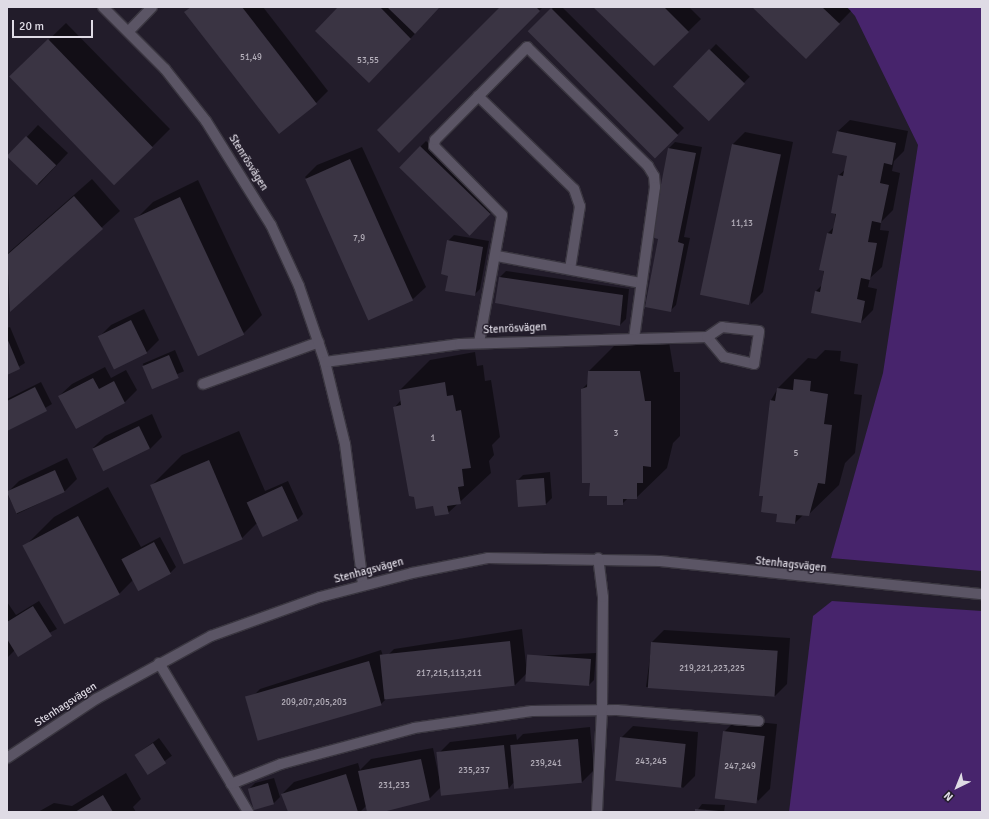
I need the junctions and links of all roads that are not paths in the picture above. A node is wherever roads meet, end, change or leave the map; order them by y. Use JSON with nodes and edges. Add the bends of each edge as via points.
{"nodes":[{"id":1,"x":103,"y":7,"type":"edge"},
{"id":2,"x":152,"y":7,"type":"edge"},
{"id":3,"x":129,"y":31,"type":"junction"},
{"id":4,"x":478,"y":96,"type":"junction"},
{"id":5,"x":497,"y":256,"type":"junction"},
{"id":6,"x":570,"y":269,"type":"junction"},
{"id":7,"x":641,"y":283,"type":"junction"},
{"id":8,"x":707,"y":337,"type":"junction"},
{"id":9,"x":634,"y":338,"type":"junction"},
{"id":10,"x":319,"y":342,"type":"junction"},
{"id":11,"x":479,"y":343,"type":"junction"},
{"id":12,"x":325,"y":362,"type":"junction"},
{"id":13,"x":203,"y":384,"type":"dead end"},
{"id":14,"x":598,"y":558,"type":"junction"},
{"id":15,"x":363,"y":585,"type":"junction"},
{"id":16,"x":982,"y":594,"type":"edge"},
{"id":17,"x":159,"y":663,"type":"junction"},
{"id":18,"x":602,"y":710,"type":"junction"},
{"id":19,"x":759,"y":721,"type":"dead end"},
{"id":20,"x":7,"y":758,"type":"edge"},
{"id":21,"x":231,"y":784,"type":"junction"},
{"id":22,"x":248,"y":812,"type":"edge"},
{"id":23,"x":597,"y":812,"type":"edge"}],
"edges":[{"from":1,"to":3,"type":"street","name":"Stenrösvägen"},
{"from":2,"to":3,"type":"street"},
{"from":3,"to":10,"type":"street","name":"Stenrösvägen","via":[[165,70],[239,170],[271,225]]},
{"from":4,"to":5,"type":"street","via":[[435,140],[434,146],[502,215]]},
{"from":4,"to":6,"type":"street","via":[[574,189],[580,206]]},
{"from":4,"to":7,"type":"street","via":[[523,49],[533,49],[648,166],[655,187]]},
{"from":5,"to":6,"type":"street"},
{"from":5,"to":11,"type":"street"},
{"from":6,"to":7,"type":"street"},
{"from":7,"to":9,"type":"street"},
{"from":8,"to":8,"type":"street","name":"Stenrösvägen","via":[[724,357],[754,364],[759,331],[722,327]]},
{"from":8,"to":9,"type":"street","name":"Stenrösvägen"},
{"from":9,"to":11,"type":"street","name":"Stenrösvägen"},
{"from":10,"to":12,"type":"street","name":"Stenrösvägen"},
{"from":10,"to":13,"type":"street"},
{"from":11,"to":12,"type":"street","name":"Stenrösvägen"},
{"from":12,"to":15,"type":"street","name":"Stenrösvägen","via":[[345,444]]},
{"from":14,"to":15,"type":"street","name":"Stenhagsvägen","via":[[488,558]]},
{"from":14,"to":16,"type":"street","name":"Stenhagsvägen"},
{"from":14,"to":18,"type":"street","via":[[602,597]]},
{"from":15,"to":17,"type":"street","name":"Stenhagsvägen","via":[[320,597],[211,636]]},
{"from":17,"to":20,"type":"street","name":"Stenhagsvägen"},
{"from":17,"to":21,"type":"street"},
{"from":18,"to":19,"type":"street"},
{"from":18,"to":21,"type":"street","via":[[532,712],[414,728],[281,764]]},
{"from":18,"to":23,"type":"street"},
{"from":21,"to":22,"type":"street"}]}
